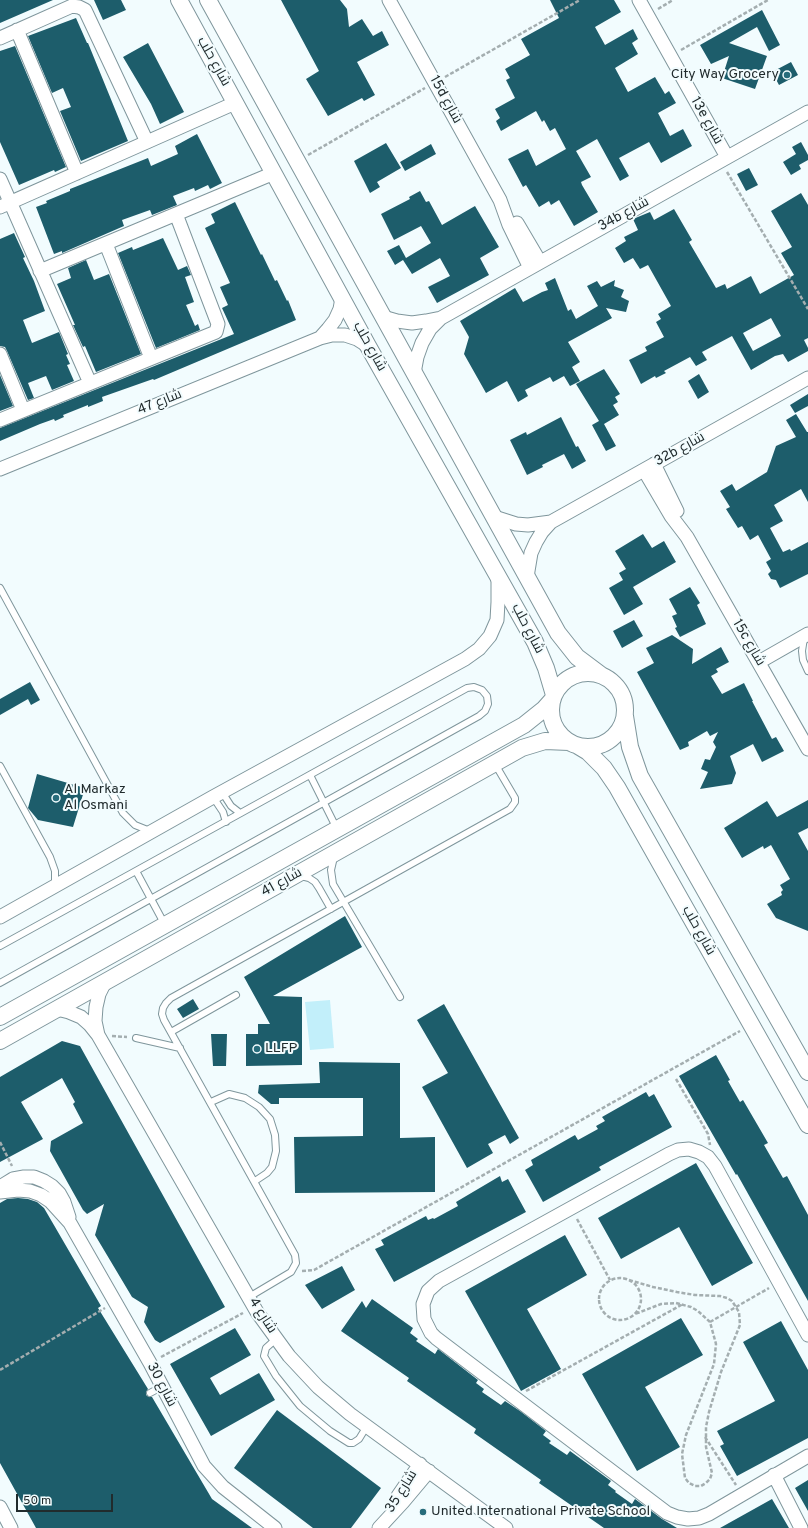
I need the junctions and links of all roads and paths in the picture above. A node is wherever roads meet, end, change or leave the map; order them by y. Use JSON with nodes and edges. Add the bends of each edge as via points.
{"nodes":[{"id":1,"x":179,"y":0,"type":"edge"},
{"id":2,"x":208,"y":0,"type":"edge"},
{"id":3,"x":389,"y":0,"type":"edge"},
{"id":4,"x":639,"y":0,"type":"edge"},
{"id":5,"x":673,"y":0,"type":"edge"},
{"id":6,"x":768,"y":0,"type":"edge"},
{"id":7,"x":647,"y":15,"type":"junction"},
{"id":8,"x":17,"y":30,"type":"junction"},
{"id":9,"x":0,"y":38,"type":"edge"},
{"id":10,"x":670,"y":56,"type":"junction"},
{"id":11,"x":235,"y":103,"type":"junction"},
{"id":12,"x":808,"y":112,"type":"edge"},
{"id":13,"x":147,"y":142,"type":"junction"},
{"id":14,"x":724,"y":159,"type":"junction"},
{"id":15,"x":77,"y":173,"type":"junction"},
{"id":16,"x":274,"y":173,"type":"junction"},
{"id":17,"x":0,"y":179,"type":"edge"},
{"id":18,"x":5,"y":205,"type":"edge"},
{"id":19,"x":176,"y":214,"type":"junction"},
{"id":20,"x":106,"y":244,"type":"junction"},
{"id":21,"x":535,"y":265,"type":"junction"},
{"id":22,"x":40,"y":271,"type":"junction"},
{"id":23,"x":342,"y":298,"type":"junction"},
{"id":24,"x":808,"y":309,"type":"edge"},
{"id":25,"x":383,"y":317,"type":"junction"},
{"id":26,"x":440,"y":318,"type":"junction"},
{"id":27,"x":320,"y":338,"type":"junction"},
{"id":28,"x":368,"y":346,"type":"junction"},
{"id":29,"x":0,"y":354,"type":"edge"},
{"id":30,"x":151,"y":358,"type":"junction"},
{"id":31,"x":414,"y":373,"type":"junction"},
{"id":32,"x":808,"y":378,"type":"edge"},
{"id":33,"x":90,"y":383,"type":"junction"},
{"id":34,"x":23,"y":410,"type":"junction"},
{"id":35,"x":0,"y":420,"type":"edge"},
{"id":36,"x":649,"y":467,"type":"junction"},
{"id":37,"x":0,"y":468,"type":"edge"},
{"id":38,"x":494,"y":517,"type":"junction"},
{"id":39,"x":551,"y":522,"type":"junction"},
{"id":40,"x":498,"y":574,"type":"junction"},
{"id":41,"x":527,"y":577,"type":"junction"},
{"id":42,"x":0,"y":588,"type":"edge"},
{"id":43,"x":807,"y":634,"type":"edge"},
{"id":44,"x":759,"y":662,"type":"junction"},
{"id":45,"x":808,"y":671,"type":"edge"},
{"id":46,"x":601,"y":675,"type":"junction"},
{"id":47,"x":553,"y":697,"type":"junction"},
{"id":48,"x":625,"y":716,"type":"junction"},
{"id":49,"x":574,"y":744,"type":"junction"},
{"id":50,"x":807,"y":747,"type":"edge"},
{"id":51,"x":494,"y":764,"type":"junction"},
{"id":52,"x":0,"y":766,"type":"edge"},
{"id":53,"x":310,"y":775,"type":"junction"},
{"id":54,"x":218,"y":795,"type":"junction"},
{"id":55,"x":324,"y":802,"type":"junction"},
{"id":56,"x":240,"y":813,"type":"junction"},
{"id":57,"x":226,"y":822,"type":"junction"},
{"id":58,"x":337,"y":830,"type":"junction"},
{"id":59,"x":152,"y":832,"type":"junction"},
{"id":60,"x":339,"y":851,"type":"junction"},
{"id":61,"x":136,"y":871,"type":"junction"},
{"id":62,"x":295,"y":875,"type":"junction"},
{"id":63,"x":55,"y":887,"type":"junction"},
{"id":64,"x":151,"y":899,"type":"junction"},
{"id":65,"x":344,"y":902,"type":"junction"},
{"id":66,"x":331,"y":909,"type":"junction"},
{"id":67,"x":0,"y":918,"type":"edge"},
{"id":68,"x":165,"y":925,"type":"junction"},
{"id":69,"x":0,"y":946,"type":"edge"},
{"id":70,"x":105,"y":982,"type":"junction"},
{"id":71,"x":0,"y":983,"type":"edge"},
{"id":72,"x":236,"y":995,"type":"dead end"},
{"id":73,"x":400,"y":997,"type":"dead end"},
{"id":74,"x":57,"y":1009,"type":"junction"},
{"id":75,"x":0,"y":1017,"type":"edge"},
{"id":76,"x":751,"y":1025,"type":"junction"},
{"id":77,"x":171,"y":1032,"type":"junction"},
{"id":78,"x":98,"y":1035,"type":"junction"},
{"id":79,"x":136,"y":1038,"type":"joint"},
{"id":80,"x":0,"y":1041,"type":"edge"},
{"id":81,"x":180,"y":1048,"type":"junction"},
{"id":82,"x":808,"y":1072,"type":"edge"},
{"id":83,"x":676,"y":1079,"type":"dead end"},
{"id":84,"x":210,"y":1102,"type":"junction"},
{"id":85,"x":808,"y":1125,"type":"edge"},
{"id":86,"x":0,"y":1142,"type":"edge"},
{"id":87,"x":708,"y":1157,"type":"junction"},
{"id":88,"x":13,"y":1179,"type":"junction"},
{"id":89,"x":254,"y":1181,"type":"junction"},
{"id":90,"x":0,"y":1187,"type":"edge"},
{"id":91,"x":0,"y":1192,"type":"edge"},
{"id":92,"x":571,"y":1208,"type":"junction"},
{"id":93,"x":70,"y":1222,"type":"junction"},
{"id":94,"x":294,"y":1268,"type":"junction"},
{"id":95,"x":610,"y":1280,"type":"junction"},
{"id":96,"x":629,"y":1280,"type":"junction"},
{"id":97,"x":779,"y":1282,"type":"junction"},
{"id":98,"x":115,"y":1301,"type":"junction"},
{"id":99,"x":252,"y":1302,"type":"junction"},
{"id":100,"x":684,"y":1304,"type":"junction"},
{"id":101,"x":737,"y":1307,"type":"junction"},
{"id":102,"x":635,"y":1314,"type":"junction"},
{"id":103,"x":710,"y":1322,"type":"junction"},
{"id":104,"x":808,"y":1334,"type":"edge"},
{"id":105,"x":276,"y":1339,"type":"junction"},
{"id":106,"x":150,"y":1363,"type":"junction"},
{"id":107,"x":0,"y":1370,"type":"edge"},
{"id":108,"x":160,"y":1388,"type":"junction"},
{"id":109,"x":150,"y":1394,"type":"dead end"},
{"id":110,"x":515,"y":1397,"type":"junction"},
{"id":111,"x":367,"y":1426,"type":"junction"},
{"id":112,"x":705,"y":1437,"type":"junction"},
{"id":113,"x":808,"y":1456,"type":"edge"},
{"id":114,"x":424,"y":1468,"type":"junction"},
{"id":115,"x":774,"y":1476,"type":"junction"},
{"id":116,"x":742,"y":1494,"type":"junction"},
{"id":117,"x":0,"y":1507,"type":"edge"},
{"id":118,"x":382,"y":1524,"type":"edge"},
{"id":119,"x":11,"y":1528,"type":"edge"},
{"id":120,"x":275,"y":1528,"type":"edge"},
{"id":121,"x":506,"y":1528,"type":"edge"},
{"id":122,"x":801,"y":1528,"type":"edge"}],
"edges":[{"from":1,"to":11,"type":"street","name":"شارع حلب"},
{"from":2,"to":25,"type":"street","name":"شارع حلب"},
{"from":3,"to":21,"type":"street","name":"15d شارع","via":[[500,200],[516,221]]},
{"from":4,"to":7,"type":"street","name":"13e شارع"},
{"from":5,"to":7,"type":"path"},
{"from":6,"to":10,"type":"path"},
{"from":7,"to":10,"type":"street","name":"13e شارع"},
{"from":8,"to":9,"type":"street"},
{"from":8,"to":13,"type":"street","via":[[72,6],[85,10]]},
{"from":8,"to":15,"type":"street"},
{"from":10,"to":14,"type":"street","name":"13e شارع"},
{"from":11,"to":13,"type":"street"},
{"from":11,"to":16,"type":"street","name":"شارع حلب"},
{"from":12,"to":14,"type":"street","name":"34b شارع"},
{"from":13,"to":15,"type":"street"},
{"from":14,"to":21,"type":"street","name":"34b شارع"},
{"from":14,"to":24,"type":"path"},
{"from":15,"to":18,"type":"street"},
{"from":16,"to":19,"type":"street"},
{"from":16,"to":23,"type":"street","name":"شارع حلب"},
{"from":17,"to":18,"type":"street"},
{"from":18,"to":22,"type":"street"},
{"from":19,"to":20,"type":"street"},
{"from":19,"to":30,"type":"street","via":[[218,328],[212,333]]},
{"from":20,"to":22,"type":"street"},
{"from":20,"to":30,"type":"street"},
{"from":21,"to":26,"type":"street","name":"34b شارع"},
{"from":22,"to":33,"type":"street"},
{"from":23,"to":27,"type":"street","name":"شارع 47","via":[[335,320]]},
{"from":23,"to":28,"type":"street","name":"شارع حلب"},
{"from":25,"to":26,"type":"street","name":"34b شارع","via":[[412,323]]},
{"from":25,"to":31,"type":"street","name":"شارع حلب"},
{"from":26,"to":31,"type":"street","name":"34b شارع","via":[[422,343]]},
{"from":27,"to":28,"type":"street","name":"شارع 47","via":[[345,335]]},
{"from":27,"to":37,"type":"street","name":"شارع 47"},
{"from":28,"to":40,"type":"street","name":"شارع حلب"},
{"from":29,"to":34,"type":"street"},
{"from":30,"to":33,"type":"street"},
{"from":31,"to":38,"type":"street","name":"شارع حلب"},
{"from":32,"to":36,"type":"street","name":"32b شارع"},
{"from":33,"to":34,"type":"street"},
{"from":34,"to":35,"type":"street"},
{"from":36,"to":39,"type":"street","name":"32b شارع"},
{"from":36,"to":44,"type":"street","name":"15c شارع","via":[[678,512],[687,537]]},
{"from":38,"to":39,"type":"street","name":"32b شارع","via":[[516,524]]},
{"from":38,"to":41,"type":"street","name":"شارع حلب"},
{"from":39,"to":41,"type":"street","name":"32b شارع","via":[[536,542]]},
{"from":40,"to":47,"type":"street","name":"شارع حلب","via":[[535,642],[546,668]]},
{"from":40,"to":54,"type":"street","via":[[497,620],[490,636],[479,649]]},
{"from":41,"to":46,"type":"street","name":"شارع حلب","via":[[567,646]]},
{"from":42,"to":59,"type":"lane","via":[[123,813],[135,825]]},
{"from":43,"to":44,"type":"street"},
{"from":43,"to":45,"type":"lane","via":[[802,651]]},
{"from":44,"to":50,"type":"street","name":"15c شارع"},
{"from":46,"to":47,"type":"street","via":[[587,672],[573,675],[558,687]]},
{"from":46,"to":48,"type":"street","via":[[618,687],[626,706]]},
{"from":47,"to":49,"type":"street","via":[[551,709],[556,728],[561,736]]},
{"from":47,"to":58,"type":"street","name":"شارع 41","via":[[544,709],[524,725]]},
{"from":48,"to":49,"type":"street","via":[[619,730],[599,746]]},
{"from":48,"to":82,"type":"street","name":"شارع حلب","via":[[630,747],[640,776]]},
{"from":49,"to":51,"type":"street","name":"شارع 41","via":[[545,740],[533,743]]},
{"from":49,"to":76,"type":"street","name":"شارع حلب","via":[[596,760],[614,782]]},
{"from":51,"to":60,"type":"street","name":"شارع 41"},
{"from":51,"to":65,"type":"lane","via":[[515,798],[510,809]]},
{"from":52,"to":63,"type":"lane","via":[[50,857],[55,871]]},
{"from":53,"to":55,"type":"lane"},
{"from":53,"to":55,"type":"lane","via":[[467,688],[482,690],[487,696],[488,704],[479,716]]},
{"from":53,"to":56,"type":"lane"},
{"from":54,"to":56,"type":"lane"},
{"from":54,"to":57,"type":"lane"},
{"from":54,"to":59,"type":"street"},
{"from":55,"to":58,"type":"lane"},
{"from":55,"to":64,"type":"lane"},
{"from":56,"to":57,"type":"lane"},
{"from":57,"to":61,"type":"lane"},
{"from":58,"to":68,"type":"street","name":"شارع 41"},
{"from":59,"to":63,"type":"street"},
{"from":60,"to":62,"type":"street","name":"شارع 41"},
{"from":60,"to":65,"type":"lane","via":[[332,863],[331,877]]},
{"from":61,"to":64,"type":"lane"},
{"from":61,"to":69,"type":"lane"},
{"from":62,"to":66,"type":"lane","via":[[315,882]]},
{"from":62,"to":70,"type":"street","name":"شارع 41"},
{"from":63,"to":67,"type":"street"},
{"from":64,"to":68,"type":"lane"},
{"from":64,"to":71,"type":"lane"},
{"from":65,"to":66,"type":"lane"},
{"from":65,"to":73,"type":"lane"},
{"from":66,"to":77,"type":"lane","via":[[171,998],[162,1014]]},
{"from":68,"to":75,"type":"street","name":"شارع 41"},
{"from":70,"to":74,"type":"street","name":"شارع 41"},
{"from":70,"to":78,"type":"street","name":"شارع 4","via":[[96,1007]]},
{"from":72,"to":77,"type":"lane"},
{"from":74,"to":78,"type":"street","name":"شارع 4","via":[[80,1017]]},
{"from":74,"to":80,"type":"street","name":"شارع 41"},
{"from":76,"to":85,"type":"street","name":"شارع حلب"},
{"from":76,"to":94,"type":"path","via":[[314,1270],[308,1272]]},
{"from":77,"to":81,"type":"lane"},
{"from":78,"to":79,"type":"path"},
{"from":78,"to":99,"type":"street","name":"شارع 4"},
{"from":79,"to":81,"type":"lane"},
{"from":81,"to":84,"type":"lane"},
{"from":83,"to":87,"type":"path","via":[[708,1134]]},
{"from":84,"to":89,"type":"lane"},
{"from":84,"to":89,"type":"lane","via":[[230,1094],[245,1098],[259,1107],[270,1120],[276,1135],[272,1167]]},
{"from":86,"to":88,"type":"path","via":[[11,1163]]},
{"from":87,"to":92,"type":"street","via":[[694,1150],[678,1150]]},
{"from":87,"to":97,"type":"street"},
{"from":88,"to":90,"type":"street","name":"شارع 30"},
{"from":88,"to":93,"type":"street","name":"شارع 30","via":[[34,1177],[52,1186],[64,1202]]},
{"from":89,"to":94,"type":"lane","via":[[295,1254]]},
{"from":91,"to":93,"type":"street","name":"شارع 30","via":[[18,1190],[40,1195],[50,1201]]},
{"from":92,"to":95,"type":"path"},
{"from":92,"to":110,"type":"street","via":[[439,1281],[425,1297],[422,1312],[426,1327],[431,1333]]},
{"from":93,"to":98,"type":"street","name":"شارع 30"},
{"from":94,"to":99,"type":"lane"},
{"from":95,"to":96,"type":"path"},
{"from":95,"to":102,"type":"path","via":[[601,1289],[599,1296],[605,1314],[617,1320]]},
{"from":96,"to":101,"type":"path","via":[[677,1292],[720,1296],[732,1301]]},
{"from":96,"to":102,"type":"path","via":[[639,1289],[641,1295],[641,1302]]},
{"from":97,"to":101,"type":"path"},
{"from":97,"to":104,"type":"street"},
{"from":98,"to":106,"type":"street","name":"شارع 30"},
{"from":98,"to":107,"type":"path"},
{"from":99,"to":105,"type":"street","name":"شارع 4"},
{"from":99,"to":106,"type":"path"},
{"from":100,"to":102,"type":"path","via":[[661,1304]]},
{"from":100,"to":103,"type":"path","via":[[698,1311]]},
{"from":100,"to":110,"type":"path"},
{"from":101,"to":103,"type":"path"},
{"from":101,"to":112,"type":"path","via":[[740,1312],[740,1324],[718,1380]]},
{"from":103,"to":112,"type":"path","via":[[716,1344],[714,1364],[686,1435],[682,1454],[685,1478],[695,1486],[706,1483],[712,1473]]},
{"from":105,"to":111,"type":"street","name":"شارع 4","via":[[318,1387]]},
{"from":105,"to":111,"type":"lane","via":[[266,1348],[264,1356],[300,1406],[349,1443],[359,1439]]},
{"from":106,"to":108,"type":"street","name":"شارع 30"},
{"from":108,"to":109,"type":"lane"},
{"from":108,"to":120,"type":"street","name":"شارع 30","via":[[204,1466],[223,1487]]},
{"from":110,"to":116,"type":"street","via":[[677,1517],[699,1518]]},
{"from":111,"to":114,"type":"street","name":"شارع 4"},
{"from":112,"to":116,"type":"path"},
{"from":113,"to":115,"type":"street"},
{"from":114,"to":118,"type":"street","name":"شارع 35","via":[[398,1497]]},
{"from":114,"to":121,"type":"street","name":"شارع 4"},
{"from":115,"to":116,"type":"street"},
{"from":115,"to":122,"type":"street"},
{"from":117,"to":119,"type":"street"}]}
